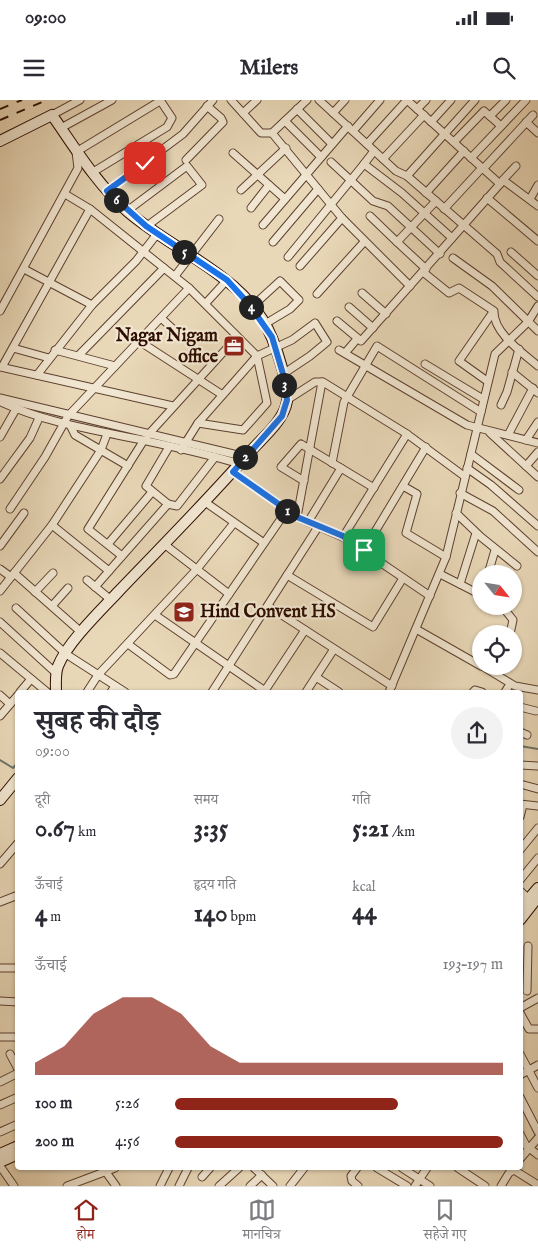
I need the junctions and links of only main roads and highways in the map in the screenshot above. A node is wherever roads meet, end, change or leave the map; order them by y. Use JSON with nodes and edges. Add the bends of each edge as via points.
{"nodes":[{"id":1,"x":0,"y":141,"type":"edge"},
{"id":2,"x":56,"y":690,"type":"edge"},
{"id":3,"x":15,"y":782,"type":"edge"},
{"id":4,"x":0,"y":800,"type":"edge"},
{"id":5,"x":538,"y":888,"type":"edge"},
{"id":6,"x":533,"y":898,"type":"edge"},
{"id":7,"x":523,"y":906,"type":"edge"},
{"id":8,"x":523,"y":915,"type":"edge"},
{"id":9,"x":15,"y":1147,"type":"edge"},
{"id":10,"x":0,"y":1154,"type":"edge"},
{"id":11,"x":15,"y":1155,"type":"edge"},
{"id":12,"x":0,"y":1162,"type":"edge"}],
"edges":[{"from":1,"to":2,"type":"main road","via":[[52,115],[107,191],[146,226],[227,280],[249,304],[265,324],[276,349],[287,400],[282,416],[233,472],[81,632],[58,664]]},
{"from":3,"to":4,"type":"main road"},
{"from":5,"to":6,"type":"main road"},
{"from":6,"to":7,"type":"main road"},
{"from":6,"to":8,"type":"main road"},
{"from":9,"to":10,"type":"main road"},
{"from":11,"to":12,"type":"main road"}]}
